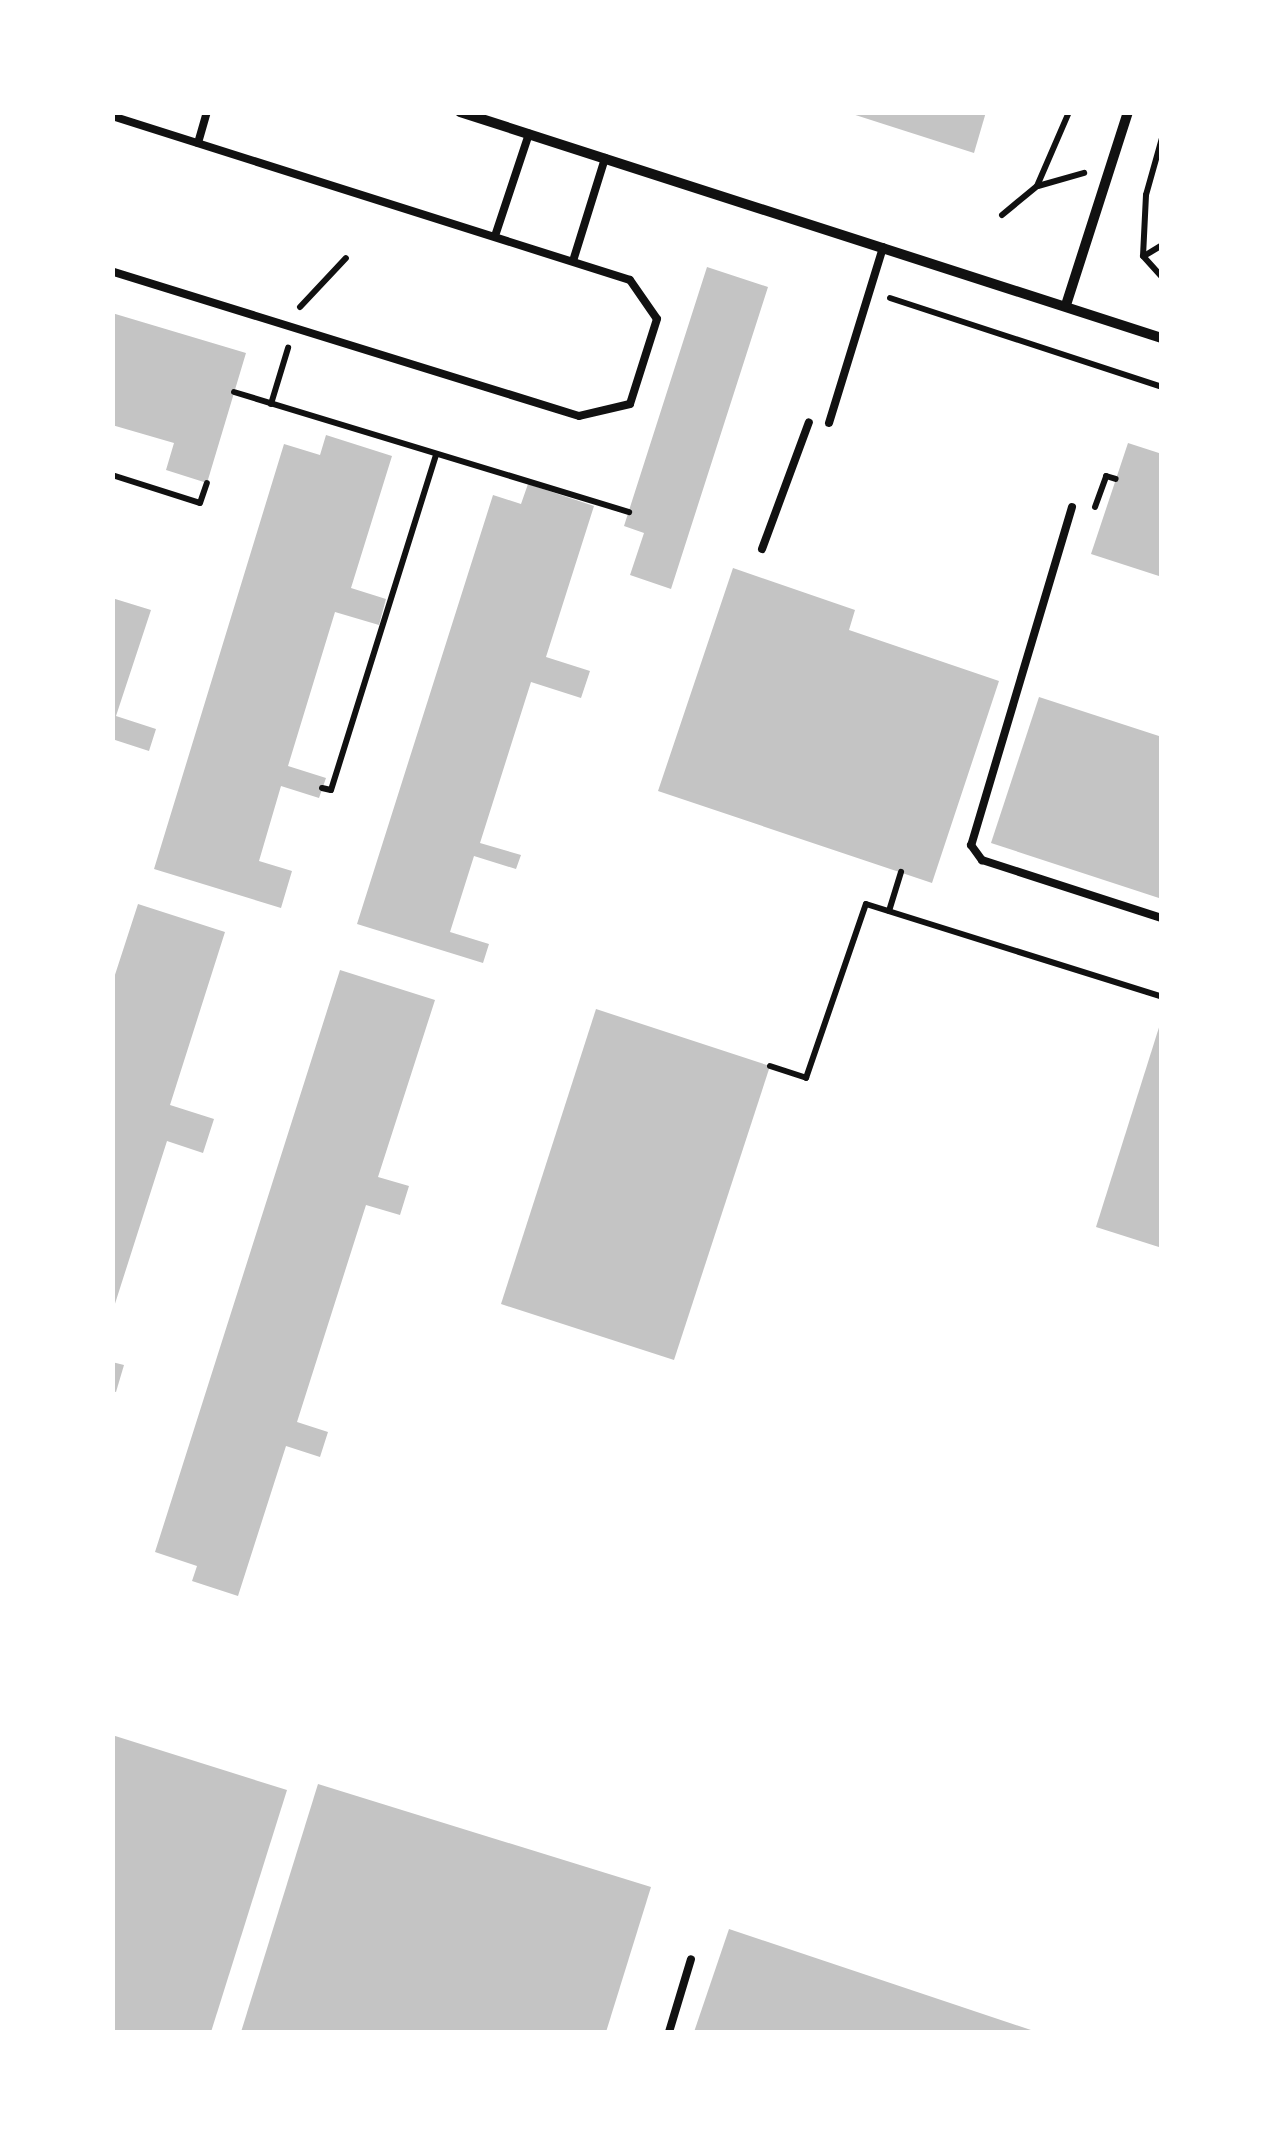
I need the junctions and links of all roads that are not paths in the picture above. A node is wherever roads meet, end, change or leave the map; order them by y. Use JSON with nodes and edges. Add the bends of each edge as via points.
{"nodes":[{"id":1,"x":207,"y":112,"type":"edge"},
{"id":2,"x":460,"y":112,"type":"edge"},
{"id":3,"x":1128,"y":112,"type":"edge"},
{"id":4,"x":112,"y":116,"type":"edge"},
{"id":5,"x":530,"y":134,"type":"junction"},
{"id":6,"x":198,"y":144,"type":"junction"},
{"id":7,"x":606,"y":158,"type":"junction"},
{"id":8,"x":495,"y":236,"type":"junction"},
{"id":9,"x":884,"y":247,"type":"junction"},
{"id":10,"x":573,"y":262,"type":"junction"},
{"id":11,"x":112,"y":271,"type":"edge"},
{"id":12,"x":1066,"y":305,"type":"junction"},
{"id":13,"x":1162,"y":338,"type":"edge"},
{"id":14,"x":809,"y":422,"type":"dead end"},
{"id":15,"x":829,"y":424,"type":"dead end"},
{"id":16,"x":1072,"y":507,"type":"dead end"},
{"id":17,"x":762,"y":549,"type":"dead end"},
{"id":18,"x":1162,"y":918,"type":"edge"},
{"id":19,"x":692,"y":1959,"type":"dead end"},
{"id":20,"x":669,"y":2032,"type":"edge"}],
"edges":[{"from":1,"to":6,"type":"lane"},
{"from":2,"to":5,"type":"street"},
{"from":3,"to":12,"type":"street"},
{"from":4,"to":6,"type":"lane"},
{"from":5,"to":7,"type":"street"},
{"from":5,"to":8,"type":"lane"},
{"from":6,"to":8,"type":"lane"},
{"from":7,"to":9,"type":"street"},
{"from":7,"to":10,"type":"lane"},
{"from":8,"to":10,"type":"lane"},
{"from":9,"to":12,"type":"street"},
{"from":9,"to":15,"type":"lane"},
{"from":10,"to":11,"type":"lane","via":[[630,280],[657,319],[630,404],[579,416]]},
{"from":12,"to":13,"type":"street"},
{"from":14,"to":17,"type":"lane"},
{"from":16,"to":18,"type":"lane","via":[[971,845],[982,860]]},
{"from":19,"to":20,"type":"lane"}]}
